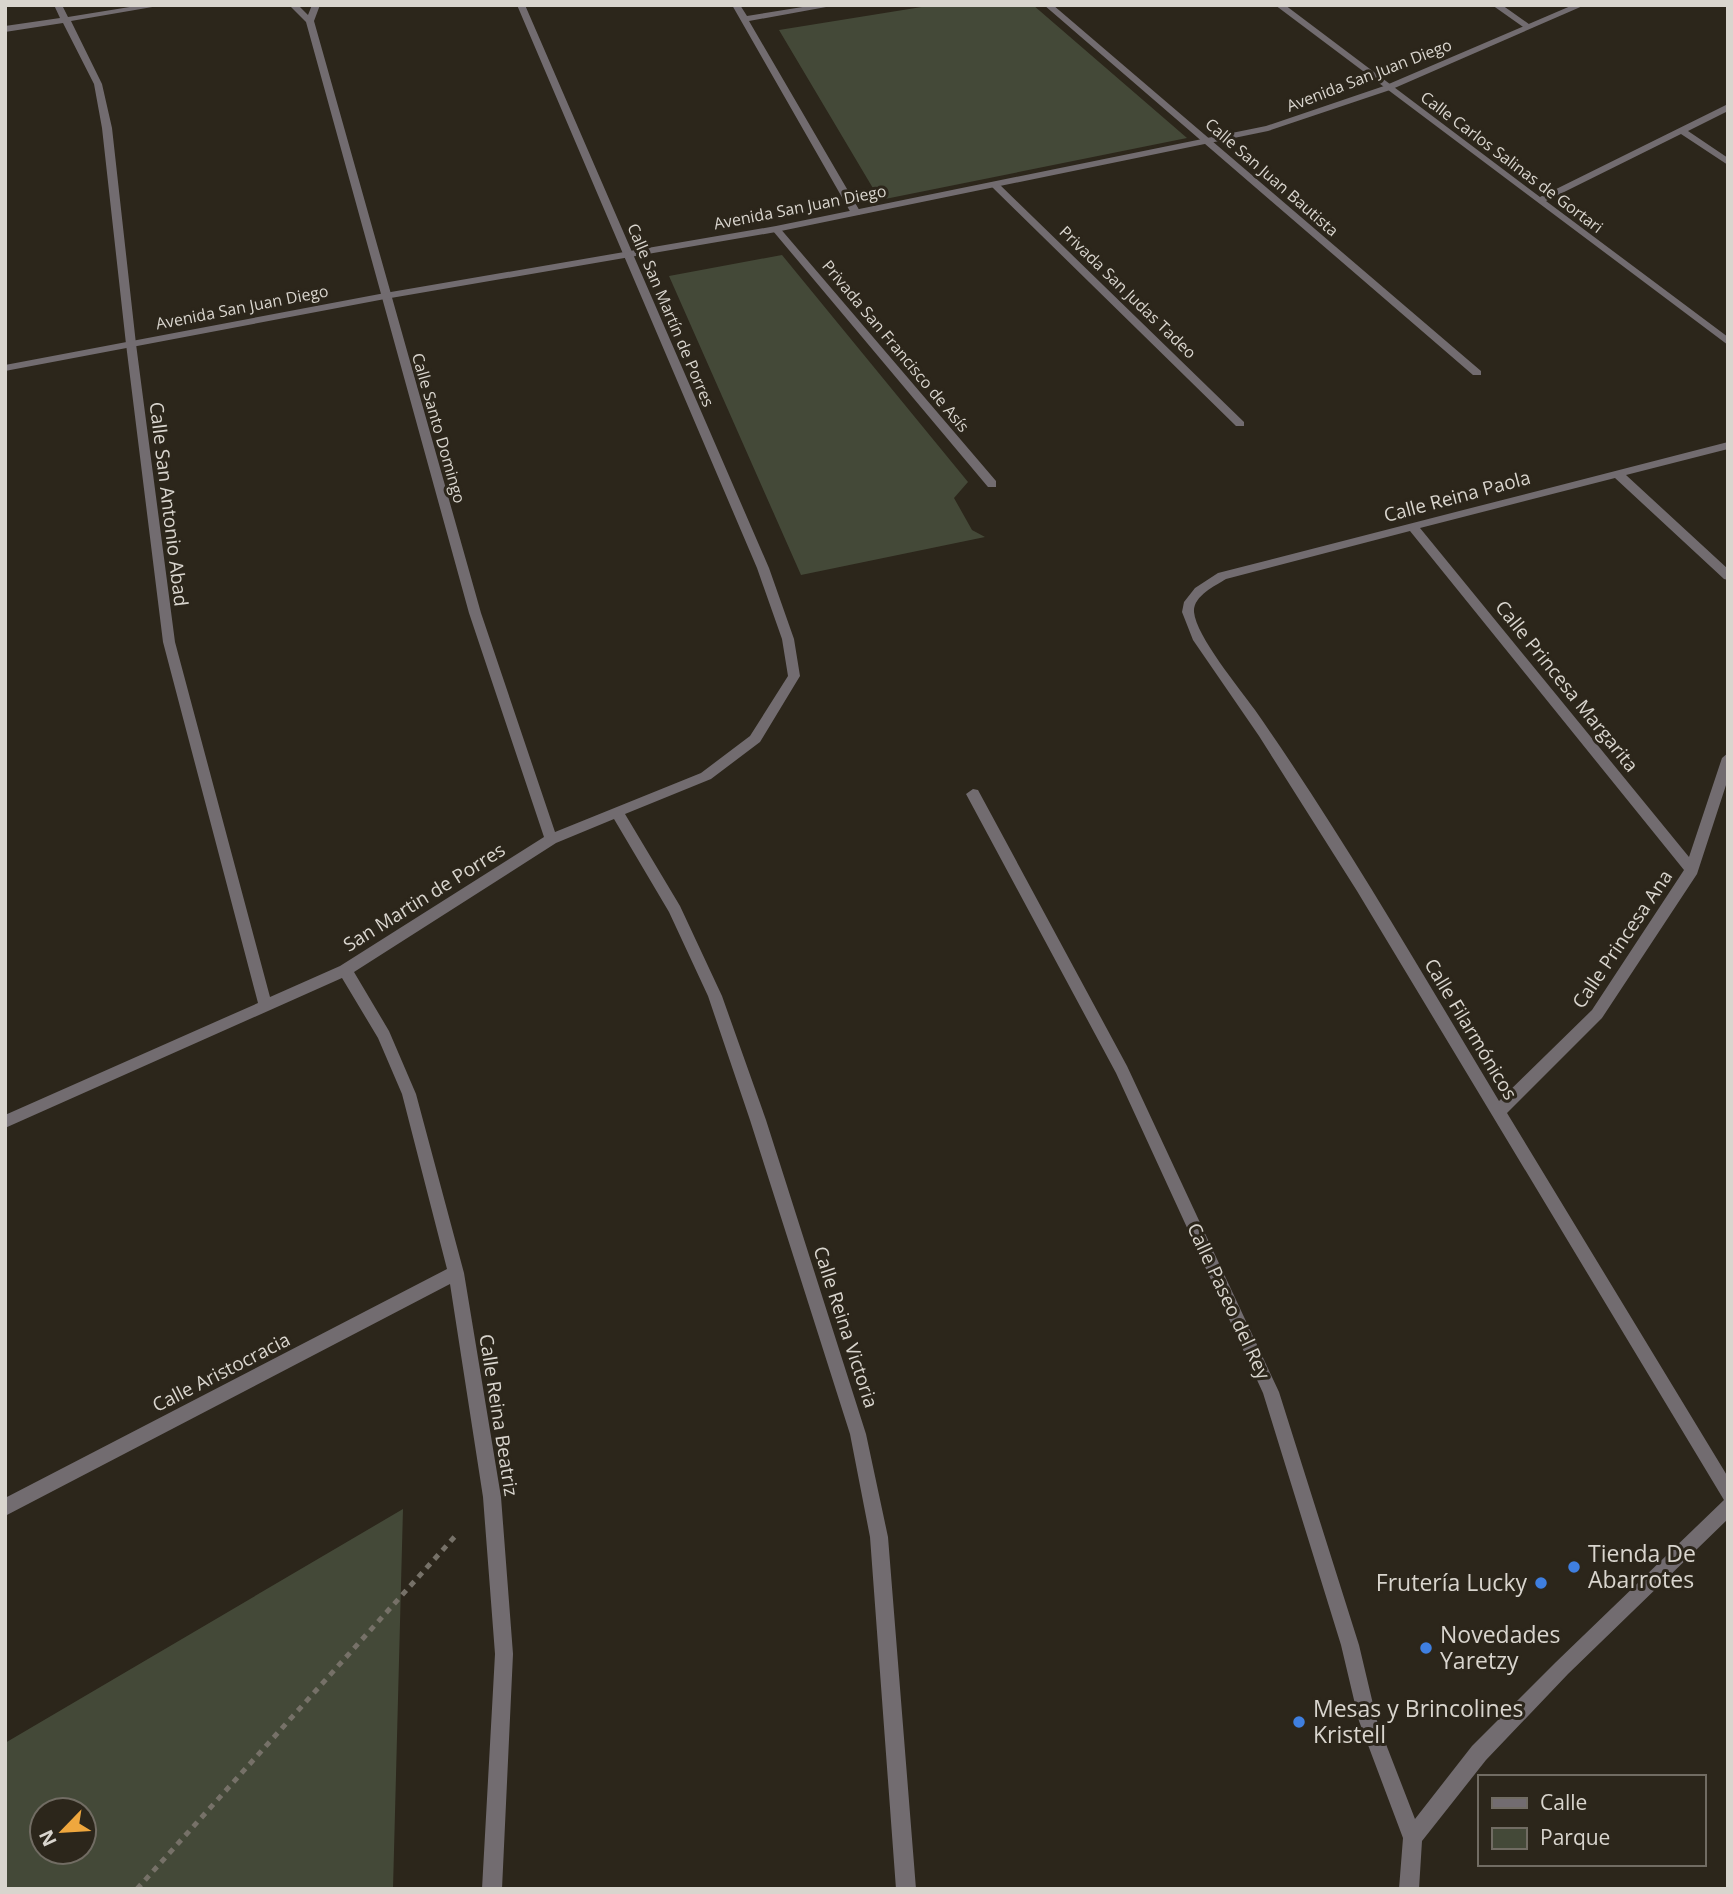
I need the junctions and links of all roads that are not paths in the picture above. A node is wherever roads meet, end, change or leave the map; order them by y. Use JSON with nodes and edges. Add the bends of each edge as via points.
{"nodes":[{"id":1,"x":58,"y":5,"type":"edge"},
{"id":2,"x":160,"y":5,"type":"edge"},
{"id":3,"x":293,"y":5,"type":"edge"},
{"id":4,"x":316,"y":5,"type":"edge"},
{"id":5,"x":522,"y":5,"type":"edge"},
{"id":6,"x":736,"y":5,"type":"edge"},
{"id":7,"x":833,"y":5,"type":"edge"},
{"id":8,"x":1048,"y":5,"type":"edge"},
{"id":9,"x":1279,"y":5,"type":"edge"},
{"id":10,"x":1496,"y":5,"type":"edge"},
{"id":11,"x":1581,"y":5,"type":"edge"},
{"id":12,"x":66,"y":19,"type":"junction"},
{"id":13,"x":744,"y":19,"type":"junction"},
{"id":14,"x":310,"y":21,"type":"junction"},
{"id":15,"x":1529,"y":27,"type":"junction"},
{"id":16,"x":5,"y":29,"type":"edge"},
{"id":17,"x":1387,"y":88,"type":"junction"},
{"id":18,"x":1728,"y":107,"type":"edge"},
{"id":19,"x":1681,"y":130,"type":"junction"},
{"id":20,"x":1205,"y":140,"type":"junction"},
{"id":21,"x":1728,"y":162,"type":"edge"},
{"id":22,"x":994,"y":184,"type":"junction"},
{"id":23,"x":1539,"y":201,"type":"junction"},
{"id":24,"x":856,"y":213,"type":"junction"},
{"id":25,"x":776,"y":229,"type":"junction"},
{"id":26,"x":628,"y":254,"type":"junction"},
{"id":27,"x":385,"y":296,"type":"junction"},
{"id":28,"x":1728,"y":342,"type":"edge"},
{"id":29,"x":131,"y":344,"type":"junction"},
{"id":30,"x":5,"y":368,"type":"edge"},
{"id":31,"x":1477,"y":373,"type":"dead end"},
{"id":32,"x":1240,"y":424,"type":"dead end"},
{"id":33,"x":1728,"y":445,"type":"edge"},
{"id":34,"x":1617,"y":473,"type":"junction"},
{"id":35,"x":992,"y":484,"type":"dead end"},
{"id":36,"x":1412,"y":526,"type":"junction"},
{"id":37,"x":1728,"y":576,"type":"edge"},
{"id":38,"x":1199,"y":591,"type":"joint"},
{"id":39,"x":788,"y":639,"type":"joint"},
{"id":40,"x":1728,"y":758,"type":"edge"},
{"id":41,"x":973,"y":794,"type":"dead end"},
{"id":42,"x":617,"y":813,"type":"junction"},
{"id":43,"x":551,"y":839,"type":"junction"},
{"id":44,"x":1692,"y":870,"type":"junction"},
{"id":45,"x":345,"y":970,"type":"junction"},
{"id":46,"x":266,"y":1007,"type":"junction"},
{"id":47,"x":1499,"y":1111,"type":"junction"},
{"id":48,"x":5,"y":1122,"type":"edge"},
{"id":49,"x":456,"y":1273,"type":"junction"},
{"id":50,"x":1728,"y":1493,"type":"edge"},
{"id":51,"x":5,"y":1507,"type":"edge"},
{"id":52,"x":1728,"y":1507,"type":"edge"},
{"id":53,"x":1413,"y":1838,"type":"junction"},
{"id":54,"x":492,"y":1889,"type":"edge"},
{"id":55,"x":906,"y":1889,"type":"edge"},
{"id":56,"x":1409,"y":1889,"type":"edge"}],
"edges":[{"from":1,"to":12,"type":"street","name":"Calle San Antonio Abad"},
{"from":2,"to":12,"type":"street"},
{"from":3,"to":14,"type":"street"},
{"from":4,"to":14,"type":"street"},
{"from":5,"to":26,"type":"street","name":"Calle San Martín de Porres"},
{"from":6,"to":13,"type":"street"},
{"from":7,"to":13,"type":"street"},
{"from":8,"to":20,"type":"street","name":"Calle San Juan Bautista"},
{"from":9,"to":17,"type":"street","name":"Calle Carlos Salinas de Gortari"},
{"from":10,"to":15,"type":"street"},
{"from":11,"to":15,"type":"street","name":"Avenida San Juan Diego"},
{"from":12,"to":16,"type":"street"},
{"from":12,"to":29,"type":"street","name":"Calle San Antonio Abad","via":[[98,84],[107,128]]},
{"from":13,"to":24,"type":"street"},
{"from":14,"to":27,"type":"street","name":"Calle Santo Domingo"},
{"from":15,"to":17,"type":"street","name":"Avenida San Juan Diego"},
{"from":17,"to":20,"type":"street","name":"Avenida San Juan Diego","via":[[1268,128]]},
{"from":17,"to":23,"type":"street","name":"Calle Carlos Salinas de Gortari"},
{"from":18,"to":19,"type":"street"},
{"from":19,"to":21,"type":"street"},
{"from":19,"to":23,"type":"street"},
{"from":20,"to":22,"type":"street","name":"Avenida San Juan Diego"},
{"from":20,"to":31,"type":"street","name":"Calle San Juan Bautista"},
{"from":22,"to":24,"type":"street","name":"Avenida San Juan Diego"},
{"from":22,"to":32,"type":"street","name":"Privada San Judas Tadeo"},
{"from":23,"to":28,"type":"street","name":"Calle Carlos Salinas de Gortari"},
{"from":24,"to":25,"type":"street","name":"Avenida San Juan Diego"},
{"from":25,"to":26,"type":"street","name":"Avenida San Juan Diego"},
{"from":25,"to":35,"type":"street","name":"Privada San Francisco de Asís"},
{"from":26,"to":27,"type":"street","name":"Avenida San Juan Diego"},
{"from":26,"to":39,"type":"street","name":"Calle San Martín de Porres","via":[[763,568]]},
{"from":27,"to":29,"type":"street","name":"Avenida San Juan Diego"},
{"from":27,"to":43,"type":"street","name":"Calle Santo Domingo","via":[[475,613]]},
{"from":29,"to":30,"type":"street","name":"Avenida San Juan Diego"},
{"from":29,"to":46,"type":"street","name":"Calle San Antonio Abad","via":[[169,642]]},
{"from":33,"to":34,"type":"street","name":"Calle Reina Paola"},
{"from":34,"to":36,"type":"street","name":"Calle Reina Paola"},
{"from":34,"to":37,"type":"street"},
{"from":36,"to":38,"type":"street","name":"Calle Reina Paola","via":[[1222,576]]},
{"from":36,"to":44,"type":"street","name":"Calle Princesa Margarita"},
{"from":38,"to":47,"type":"street","name":"Calle Filarmónicos","via":[[1188,611],[1199,640],[1264,733]]},
{"from":39,"to":42,"type":"street","name":"San Martin de Porres","via":[[794,676],[755,739],[706,776]]},
{"from":40,"to":44,"type":"street","name":"Calle Princesa Ana"},
{"from":41,"to":53,"type":"street","name":"Calle Paseo del Rey","via":[[1122,1070],[1271,1392],[1350,1645],[1368,1721]]},
{"from":42,"to":43,"type":"street","name":"San Martin de Porres"},
{"from":42,"to":55,"type":"street","name":"Calle Reina Victoria","via":[[675,910],[715,996],[858,1434],[878,1536]]},
{"from":43,"to":45,"type":"street","name":"San Martin de Porres"},
{"from":44,"to":47,"type":"street","name":"Calle Princesa Ana","via":[[1597,1014]]},
{"from":45,"to":46,"type":"street","name":"San Martin de Porres"},
{"from":45,"to":49,"type":"street","name":"Calle Reina Beatriz","via":[[384,1035],[409,1094]]},
{"from":46,"to":48,"type":"street","name":"San Martin de Porres"},
{"from":47,"to":50,"type":"street","name":"Calle Filarmónicos"},
{"from":49,"to":51,"type":"street","name":"Calle Aristocracia"},
{"from":49,"to":54,"type":"street","name":"Calle Reina Beatriz","via":[[492,1497],[504,1654]]},
{"from":52,"to":53,"type":"street","via":[[1479,1753]]},
{"from":53,"to":56,"type":"street","name":"Calle Paseo del Rey"}]}
